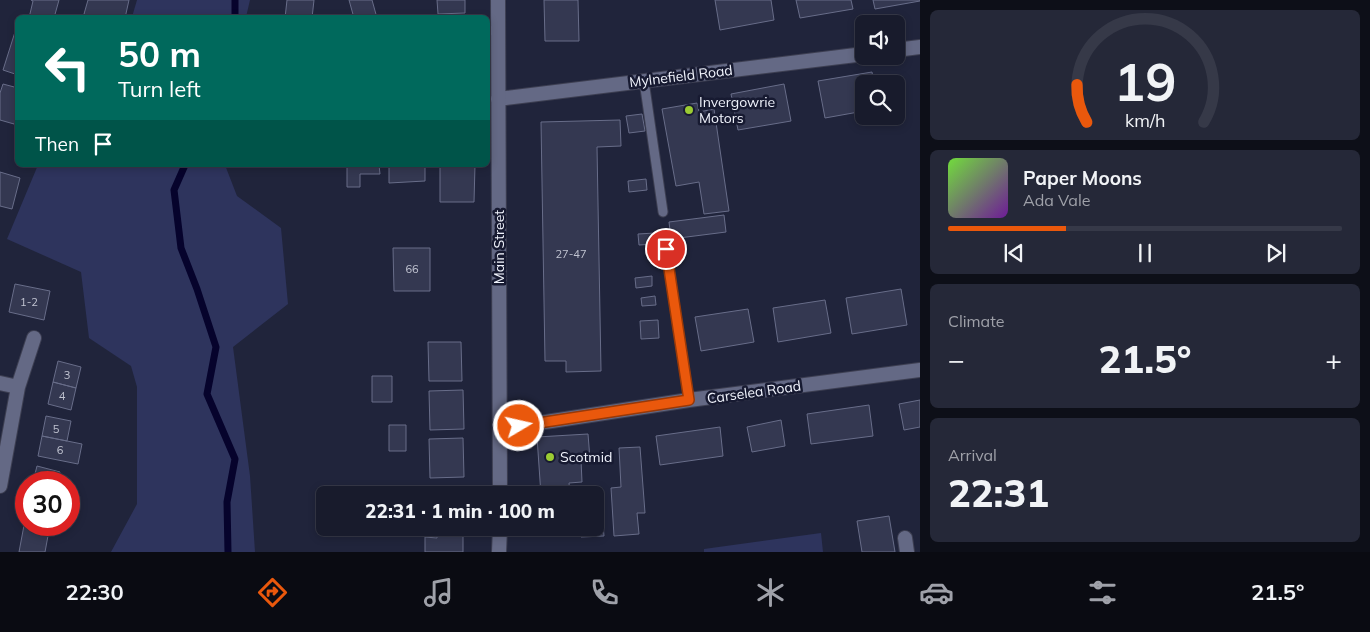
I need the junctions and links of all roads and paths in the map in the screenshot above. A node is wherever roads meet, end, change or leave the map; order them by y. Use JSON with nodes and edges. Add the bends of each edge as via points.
{"nodes":[{"id":1,"x":498,"y":0,"type":"edge"},
{"id":2,"x":493,"y":30,"type":"edge"},
{"id":3,"x":920,"y":47,"type":"edge"},
{"id":4,"x":905,"y":49,"type":"edge"},
{"id":5,"x":855,"y":55,"type":"edge"},
{"id":6,"x":644,"y":80,"type":"junction"},
{"id":7,"x":498,"y":99,"type":"junction"},
{"id":8,"x":662,"y":212,"type":"dead end"},
{"id":9,"x":666,"y":249,"type":"dead end"},
{"id":10,"x":34,"y":338,"type":"dead end"},
{"id":11,"x":920,"y":370,"type":"edge"},
{"id":12,"x":0,"y":383,"type":"edge"},
{"id":13,"x":18,"y":387,"type":"junction"},
{"id":14,"x":689,"y":400,"type":"junction"},
{"id":15,"x":500,"y":429,"type":"junction"},
{"id":16,"x":0,"y":486,"type":"edge"},
{"id":17,"x":500,"y":486,"type":"edge"},
{"id":18,"x":500,"y":536,"type":"edge"},
{"id":19,"x":905,"y":538,"type":"dead end"},
{"id":20,"x":500,"y":552,"type":"edge"},
{"id":21,"x":907,"y":552,"type":"edge"}],
"edges":[{"from":1,"to":2,"type":"street","name":"Main Street"},
{"from":2,"to":7,"type":"street","name":"Main Street"},
{"from":3,"to":4,"type":"street"},
{"from":5,"to":6,"type":"street","name":"Mylnefield Road"},
{"from":6,"to":7,"type":"street","name":"Mylnefield Road"},
{"from":6,"to":8,"type":"lane"},
{"from":7,"to":15,"type":"street","name":"Main Street"},
{"from":9,"to":14,"type":"lane"},
{"from":10,"to":13,"type":"street"},
{"from":11,"to":14,"type":"street","name":"Carselea Road"},
{"from":12,"to":13,"type":"street"},
{"from":13,"to":16,"type":"street"},
{"from":14,"to":15,"type":"street","name":"Carselea Road"},
{"from":15,"to":17,"type":"street","name":"Main Street"},
{"from":18,"to":20,"type":"street"},
{"from":19,"to":21,"type":"street"}]}
